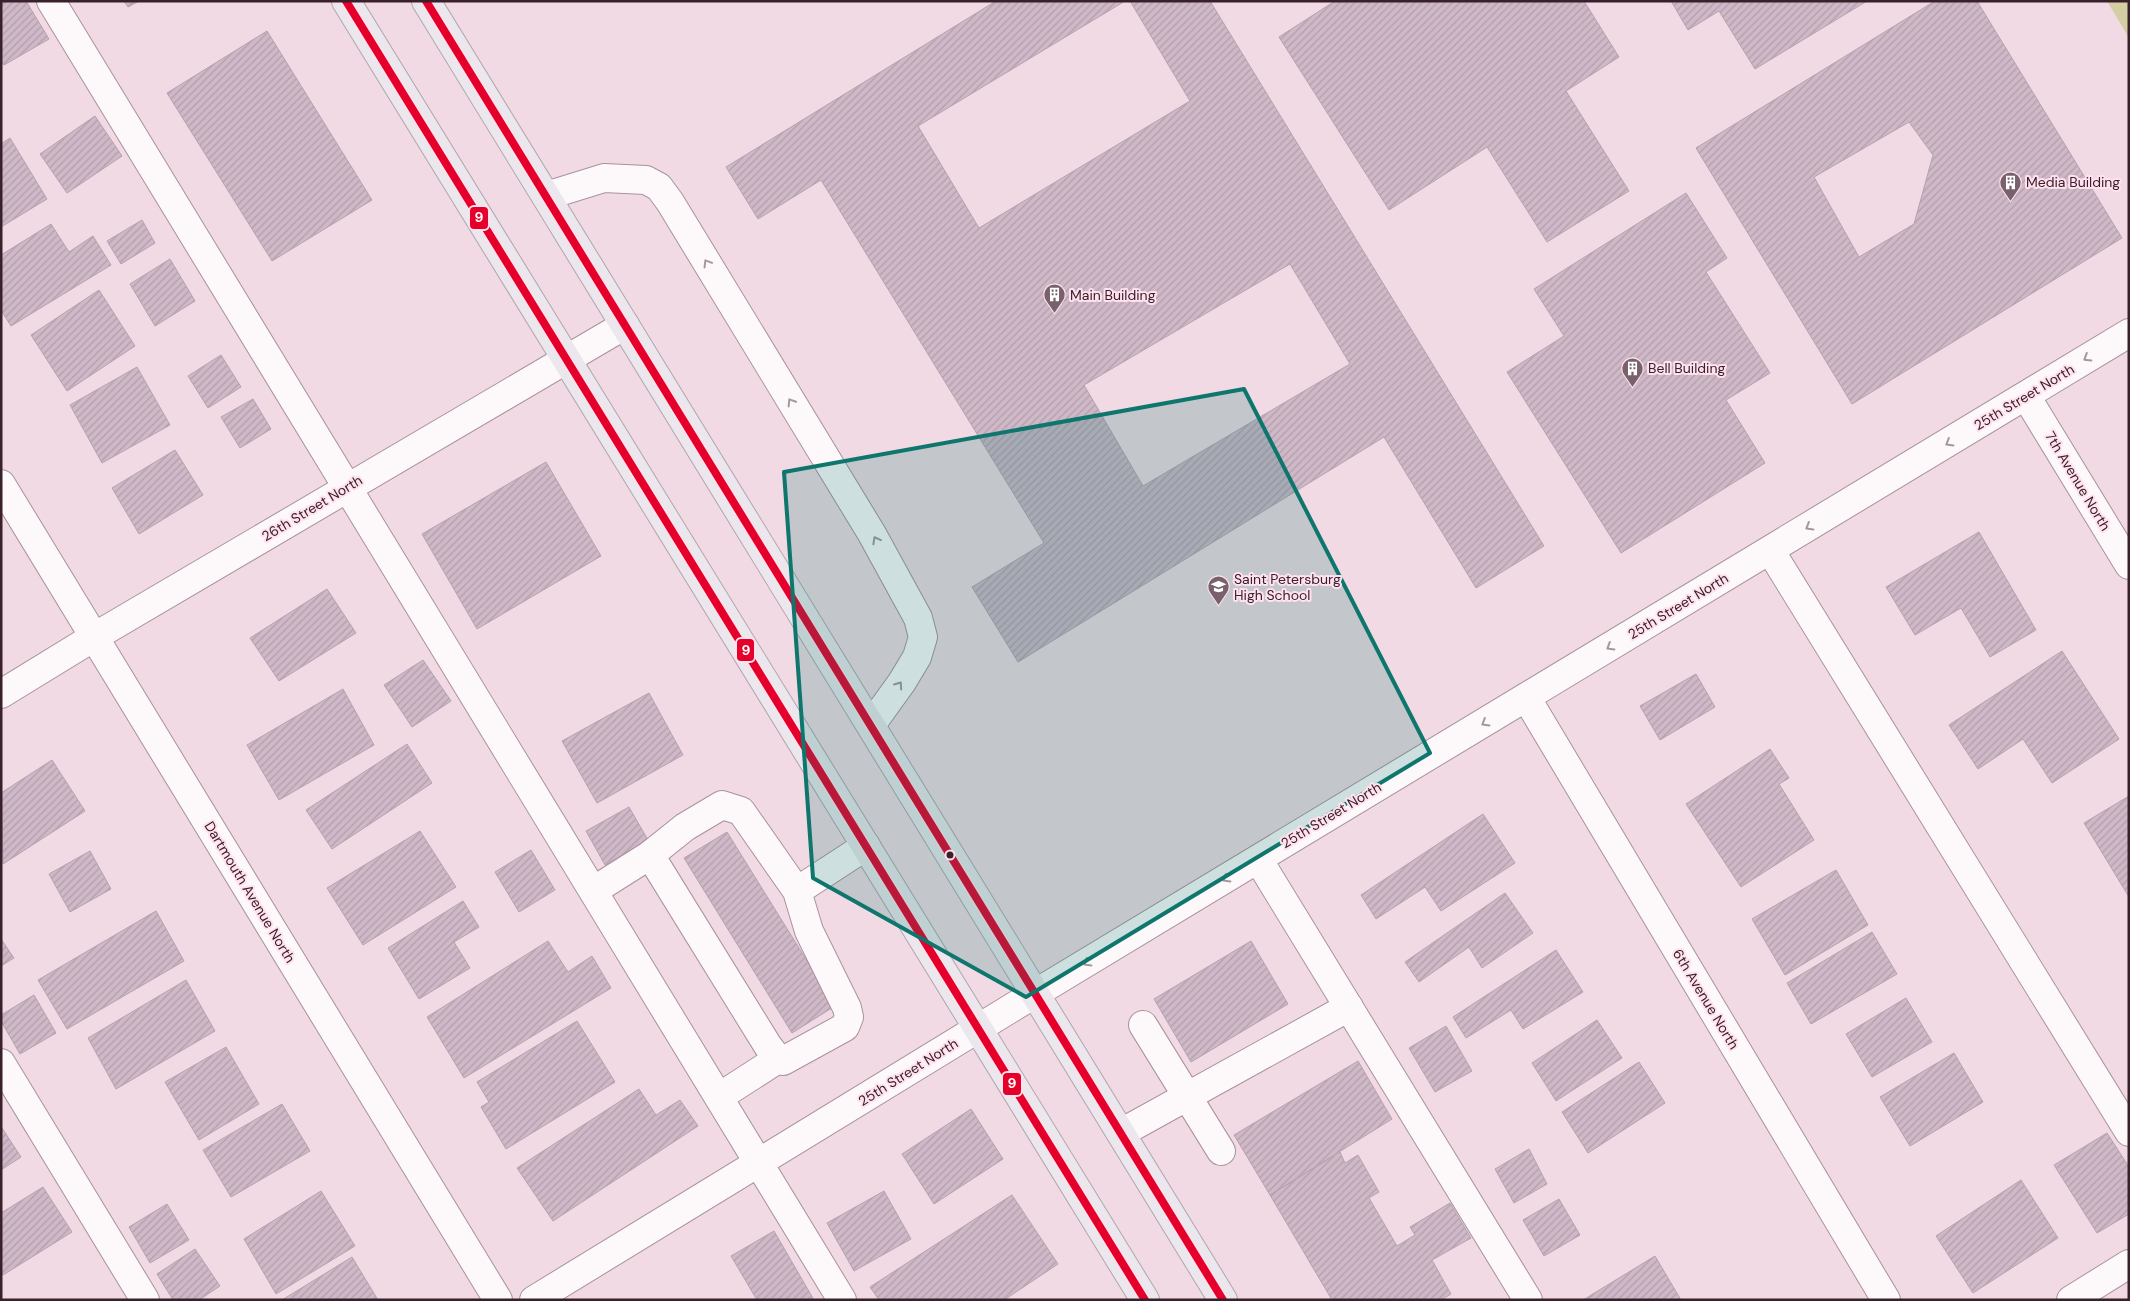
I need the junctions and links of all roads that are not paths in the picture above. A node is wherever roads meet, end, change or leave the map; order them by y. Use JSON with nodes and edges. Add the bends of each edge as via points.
{"nodes":[{"id":1,"x":51,"y":1,"type":"edge"},
{"id":2,"x":346,"y":1,"type":"edge"},
{"id":3,"x":426,"y":1,"type":"edge"},
{"id":4,"x":546,"y":196,"type":"junction"},
{"id":5,"x":625,"y":325,"type":"junction"},
{"id":6,"x":2129,"y":333,"type":"edge"},
{"id":7,"x":565,"y":359,"type":"junction"},
{"id":8,"x":2026,"y":396,"type":"junction"},
{"id":9,"x":1,"y":484,"type":"edge"},
{"id":10,"x":347,"y":488,"type":"junction"},
{"id":11,"x":1770,"y":550,"type":"junction"},
{"id":12,"x":2129,"y":565,"type":"edge"},
{"id":13,"x":94,"y":637,"type":"junction"},
{"id":14,"x":1,"y":694,"type":"edge"},
{"id":15,"x":1526,"y":697,"type":"junction"},
{"id":16,"x":871,"y":725,"type":"junction"},
{"id":17,"x":866,"y":846,"type":"junction"},
{"id":18,"x":650,"y":855,"type":"junction"},
{"id":19,"x":1258,"y":859,"type":"junction"},
{"id":20,"x":593,"y":891,"type":"junction"},
{"id":21,"x":797,"y":891,"type":"junction"},
{"id":22,"x":1036,"y":993,"type":"junction"},
{"id":23,"x":1349,"y":1007,"type":"junction"},
{"id":24,"x":1143,"y":1025,"type":"dead end"},
{"id":25,"x":979,"y":1028,"type":"junction"},
{"id":26,"x":778,"y":1059,"type":"junction"},
{"id":27,"x":1,"y":1062,"type":"edge"},
{"id":28,"x":1187,"y":1096,"type":"junction"},
{"id":29,"x":719,"y":1097,"type":"junction"},
{"id":30,"x":2129,"y":1132,"type":"edge"},
{"id":31,"x":1121,"y":1133,"type":"junction"},
{"id":32,"x":1221,"y":1151,"type":"dead end"},
{"id":33,"x":759,"y":1164,"type":"junction"},
{"id":34,"x":2129,"y":1264,"type":"edge"},
{"id":35,"x":145,"y":1300,"type":"edge"},
{"id":36,"x":498,"y":1300,"type":"edge"},
{"id":37,"x":534,"y":1300,"type":"edge"},
{"id":38,"x":842,"y":1300,"type":"edge"},
{"id":39,"x":1145,"y":1300,"type":"edge"},
{"id":40,"x":1223,"y":1300,"type":"edge"},
{"id":41,"x":1528,"y":1300,"type":"edge"},
{"id":42,"x":1886,"y":1300,"type":"edge"},
{"id":43,"x":2071,"y":1300,"type":"edge"}],
"edges":[{"from":1,"to":10,"type":"street"},
{"from":2,"to":7,"type":"main road"},
{"from":3,"to":4,"type":"main road"},
{"from":4,"to":5,"type":"main road"},
{"from":16,"to":4,"type":"street","one_way":true,"via":[[917,657],[923,637],[918,618],[872,534],[670,202],[659,187],[646,180],[613,178]]},
{"from":5,"to":7,"type":"street","name":"26th Street North"},
{"from":5,"to":16,"type":"main road"},
{"from":6,"to":8,"type":"street","name":"25th Street North","one_way":true},
{"from":7,"to":10,"type":"street","name":"26th Street North"},
{"from":7,"to":17,"type":"main road"},
{"from":8,"to":11,"type":"street","name":"25th Street North","one_way":true},
{"from":8,"to":12,"type":"street","name":"7th Avenue North"},
{"from":9,"to":13,"type":"street","name":"Dartmouth Avenue North"},
{"from":10,"to":13,"type":"street","name":"26th Street North"},
{"from":10,"to":20,"type":"street"},
{"from":11,"to":15,"type":"street","name":"25th Street North","one_way":true},
{"from":11,"to":30,"type":"street"},
{"from":13,"to":14,"type":"street","name":"26th Street North"},
{"from":13,"to":36,"type":"street","name":"Dartmouth Avenue North"},
{"from":15,"to":19,"type":"street","name":"25th Street North","one_way":true},
{"from":15,"to":42,"type":"street","name":"6th Avenue North"},
{"from":16,"to":22,"type":"main road"},
{"from":17,"to":21,"type":"street"},
{"from":17,"to":25,"type":"main road"},
{"from":18,"to":20,"type":"street"},
{"from":18,"to":21,"type":"street","via":[[685,827],[722,805],[741,810]]},
{"from":18,"to":26,"type":"street"},
{"from":19,"to":22,"type":"street","name":"25th Street North","one_way":true},
{"from":19,"to":23,"type":"street"},
{"from":20,"to":29,"type":"street"},
{"from":21,"to":26,"type":"street","via":[[809,931],[850,1017],[845,1027],[789,1059]]},
{"from":22,"to":25,"type":"street","name":"25th Street North"},
{"from":22,"to":31,"type":"main road"},
{"from":23,"to":28,"type":"street"},
{"from":23,"to":41,"type":"street"},
{"from":24,"to":28,"type":"street"},
{"from":25,"to":33,"type":"street","name":"25th Street North"},
{"from":25,"to":39,"type":"main road"},
{"from":26,"to":29,"type":"street"},
{"from":27,"to":35,"type":"street"},
{"from":28,"to":31,"type":"street"},
{"from":28,"to":32,"type":"street"},
{"from":29,"to":33,"type":"street"},
{"from":31,"to":40,"type":"main road"},
{"from":33,"to":37,"type":"street","name":"25th Street North"},
{"from":33,"to":38,"type":"street"},
{"from":34,"to":43,"type":"street"}]}
